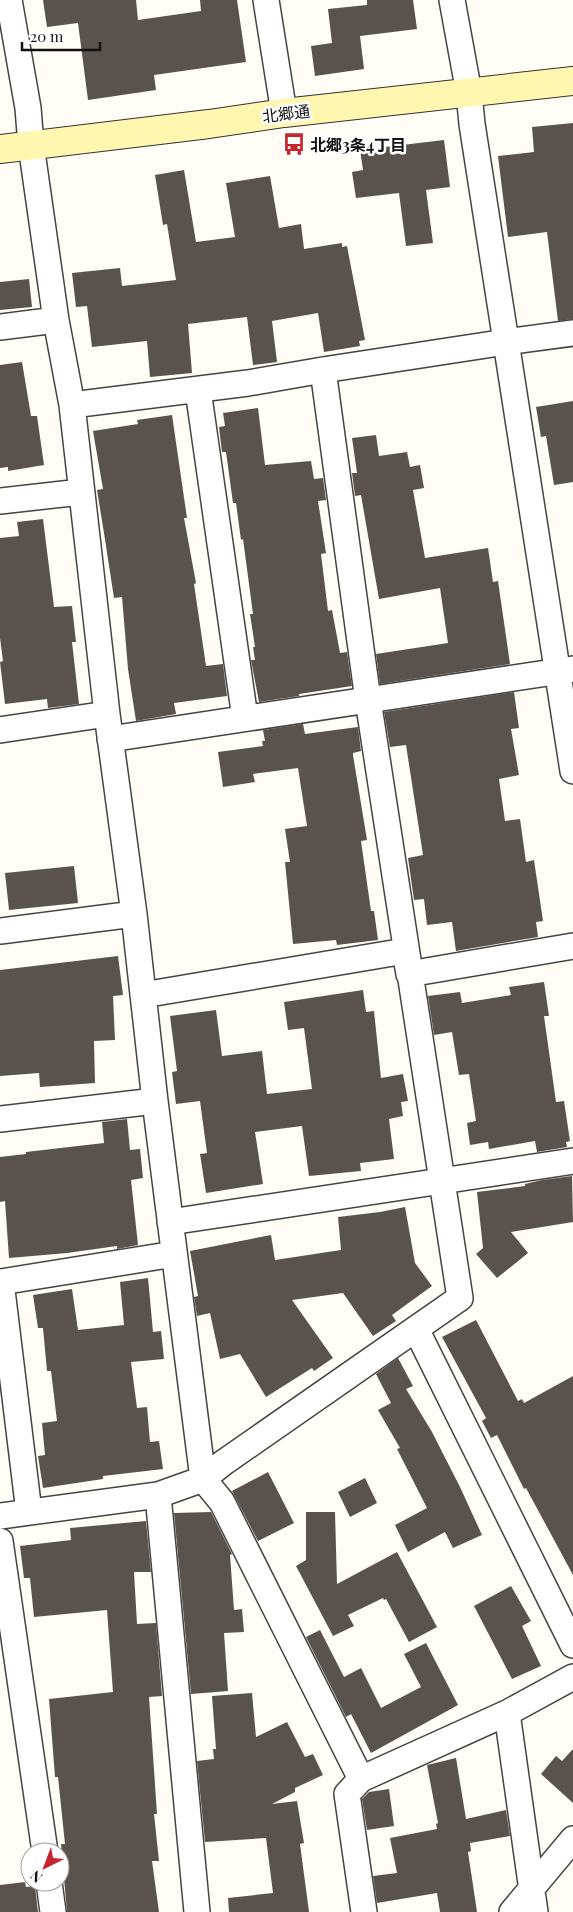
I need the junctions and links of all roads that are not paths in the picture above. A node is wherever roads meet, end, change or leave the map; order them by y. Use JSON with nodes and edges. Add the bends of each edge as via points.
{"nodes":[{"id":1,"x":9,"y":0,"type":"edge"},
{"id":2,"x":266,"y":0,"type":"edge"},
{"id":3,"x":452,"y":0,"type":"edge"},
{"id":4,"x":573,"y":81,"type":"edge"},
{"id":5,"x":469,"y":93,"type":"junction"},
{"id":6,"x":284,"y":113,"type":"junction"},
{"id":7,"x":31,"y":144,"type":"junction"},
{"id":8,"x":0,"y":149,"type":"edge"},
{"id":9,"x":56,"y":320,"type":"junction"},
{"id":10,"x":0,"y":327,"type":"edge"},
{"id":11,"x":573,"y":334,"type":"edge"},
{"id":12,"x":506,"y":342,"type":"junction"},
{"id":13,"x":323,"y":370,"type":"junction"},
{"id":14,"x":198,"y":390,"type":"junction"},
{"id":15,"x":72,"y":405,"type":"junction"},
{"id":16,"x":81,"y":492,"type":"junction"},
{"id":17,"x":0,"y":501,"type":"edge"},
{"id":18,"x":565,"y":670,"type":"edge"},
{"id":19,"x":368,"y":700,"type":"junction"},
{"id":20,"x":107,"y":714,"type":"junction"},
{"id":21,"x":244,"y":718,"type":"junction"},
{"id":22,"x":0,"y":730,"type":"edge"},
{"id":23,"x":110,"y":739,"type":"junction"},
{"id":24,"x":573,"y":771,"type":"edge"},
{"id":25,"x":134,"y":914,"type":"junction"},
{"id":26,"x":0,"y":932,"type":"edge"},
{"id":27,"x":573,"y":946,"type":"edge"},
{"id":28,"x":409,"y":974,"type":"junction"},
{"id":29,"x":143,"y":995,"type":"junction"},
{"id":30,"x":155,"y":1101,"type":"junction"},
{"id":31,"x":0,"y":1119,"type":"edge"},
{"id":32,"x":573,"y":1161,"type":"edge"},
{"id":33,"x":442,"y":1181,"type":"junction"},
{"id":34,"x":170,"y":1222,"type":"junction"},
{"id":35,"x":174,"y":1254,"type":"junction"},
{"id":36,"x":416,"y":1329,"type":"junction"},
{"id":37,"x":203,"y":1479,"type":"junction"},
{"id":38,"x":158,"y":1495,"type":"junction"},
{"id":39,"x":29,"y":1512,"type":"junction"},
{"id":40,"x":0,"y":1516,"type":"edge"},
{"id":41,"x":0,"y":1541,"type":"edge"},
{"id":42,"x":573,"y":1645,"type":"edge"},
{"id":43,"x":573,"y":1678,"type":"edge"},
{"id":44,"x":507,"y":1713,"type":"junction"},
{"id":45,"x":360,"y":1779,"type":"junction"},
{"id":46,"x":573,"y":1839,"type":"edge"},
{"id":47,"x":44,"y":1842,"type":"edge"},
{"id":48,"x":50,"y":1892,"type":"edge"},
{"id":49,"x":533,"y":1901,"type":"edge"},
{"id":50,"x":53,"y":1912,"type":"edge"},
{"id":51,"x":197,"y":1912,"type":"edge"},
{"id":52,"x":364,"y":1912,"type":"edge"},
{"id":53,"x":512,"y":1912,"type":"edge"}],
"edges":[{"from":1,"to":7,"type":"street"},
{"from":2,"to":6,"type":"street"},
{"from":3,"to":5,"type":"street"},
{"from":4,"to":5,"type":"street","name":"北郷通"},
{"from":5,"to":6,"type":"street","name":"北郷通"},
{"from":5,"to":12,"type":"street"},
{"from":6,"to":7,"type":"street","name":"北郷通"},
{"from":7,"to":8,"type":"street","name":"北郷通"},
{"from":7,"to":9,"type":"street"},
{"from":9,"to":10,"type":"street"},
{"from":9,"to":15,"type":"street"},
{"from":11,"to":12,"type":"street"},
{"from":12,"to":13,"type":"street"},
{"from":12,"to":18,"type":"street"},
{"from":13,"to":14,"type":"street"},
{"from":13,"to":19,"type":"street"},
{"from":14,"to":15,"type":"street"},
{"from":14,"to":21,"type":"street"},
{"from":15,"to":16,"type":"street"},
{"from":16,"to":17,"type":"street"},
{"from":16,"to":20,"type":"street"},
{"from":18,"to":19,"type":"street"},
{"from":18,"to":24,"type":"street"},
{"from":19,"to":21,"type":"street"},
{"from":19,"to":28,"type":"street"},
{"from":20,"to":22,"type":"street"},
{"from":20,"to":23,"type":"street"},
{"from":21,"to":23,"type":"street"},
{"from":23,"to":25,"type":"street"},
{"from":25,"to":26,"type":"street"},
{"from":25,"to":29,"type":"street"},
{"from":27,"to":28,"type":"street"},
{"from":28,"to":29,"type":"street","via":[[405,951]]},
{"from":28,"to":33,"type":"street"},
{"from":29,"to":30,"type":"street"},
{"from":30,"to":31,"type":"street"},
{"from":30,"to":34,"type":"street"},
{"from":32,"to":33,"type":"street"},
{"from":33,"to":34,"type":"street"},
{"from":33,"to":36,"type":"street","via":[[460,1298]]},
{"from":34,"to":35,"type":"street"},
{"from":35,"to":37,"type":"street"},
{"from":35,"to":39,"type":"street","via":[[1,1282]]},
{"from":36,"to":37,"type":"street"},
{"from":36,"to":42,"type":"street"},
{"from":37,"to":38,"type":"street"},
{"from":37,"to":45,"type":"street","via":[[222,1502]]},
{"from":38,"to":39,"type":"street"},
{"from":38,"to":51,"type":"street"},
{"from":39,"to":40,"type":"street"},
{"from":41,"to":47,"type":"street"},
{"from":43,"to":44,"type":"street"},
{"from":44,"to":45,"type":"street"},
{"from":44,"to":49,"type":"street"},
{"from":45,"to":52,"type":"street","via":[[347,1794]]},
{"from":46,"to":49,"type":"street"},
{"from":48,"to":50,"type":"street"},
{"from":49,"to":53,"type":"street"}]}
